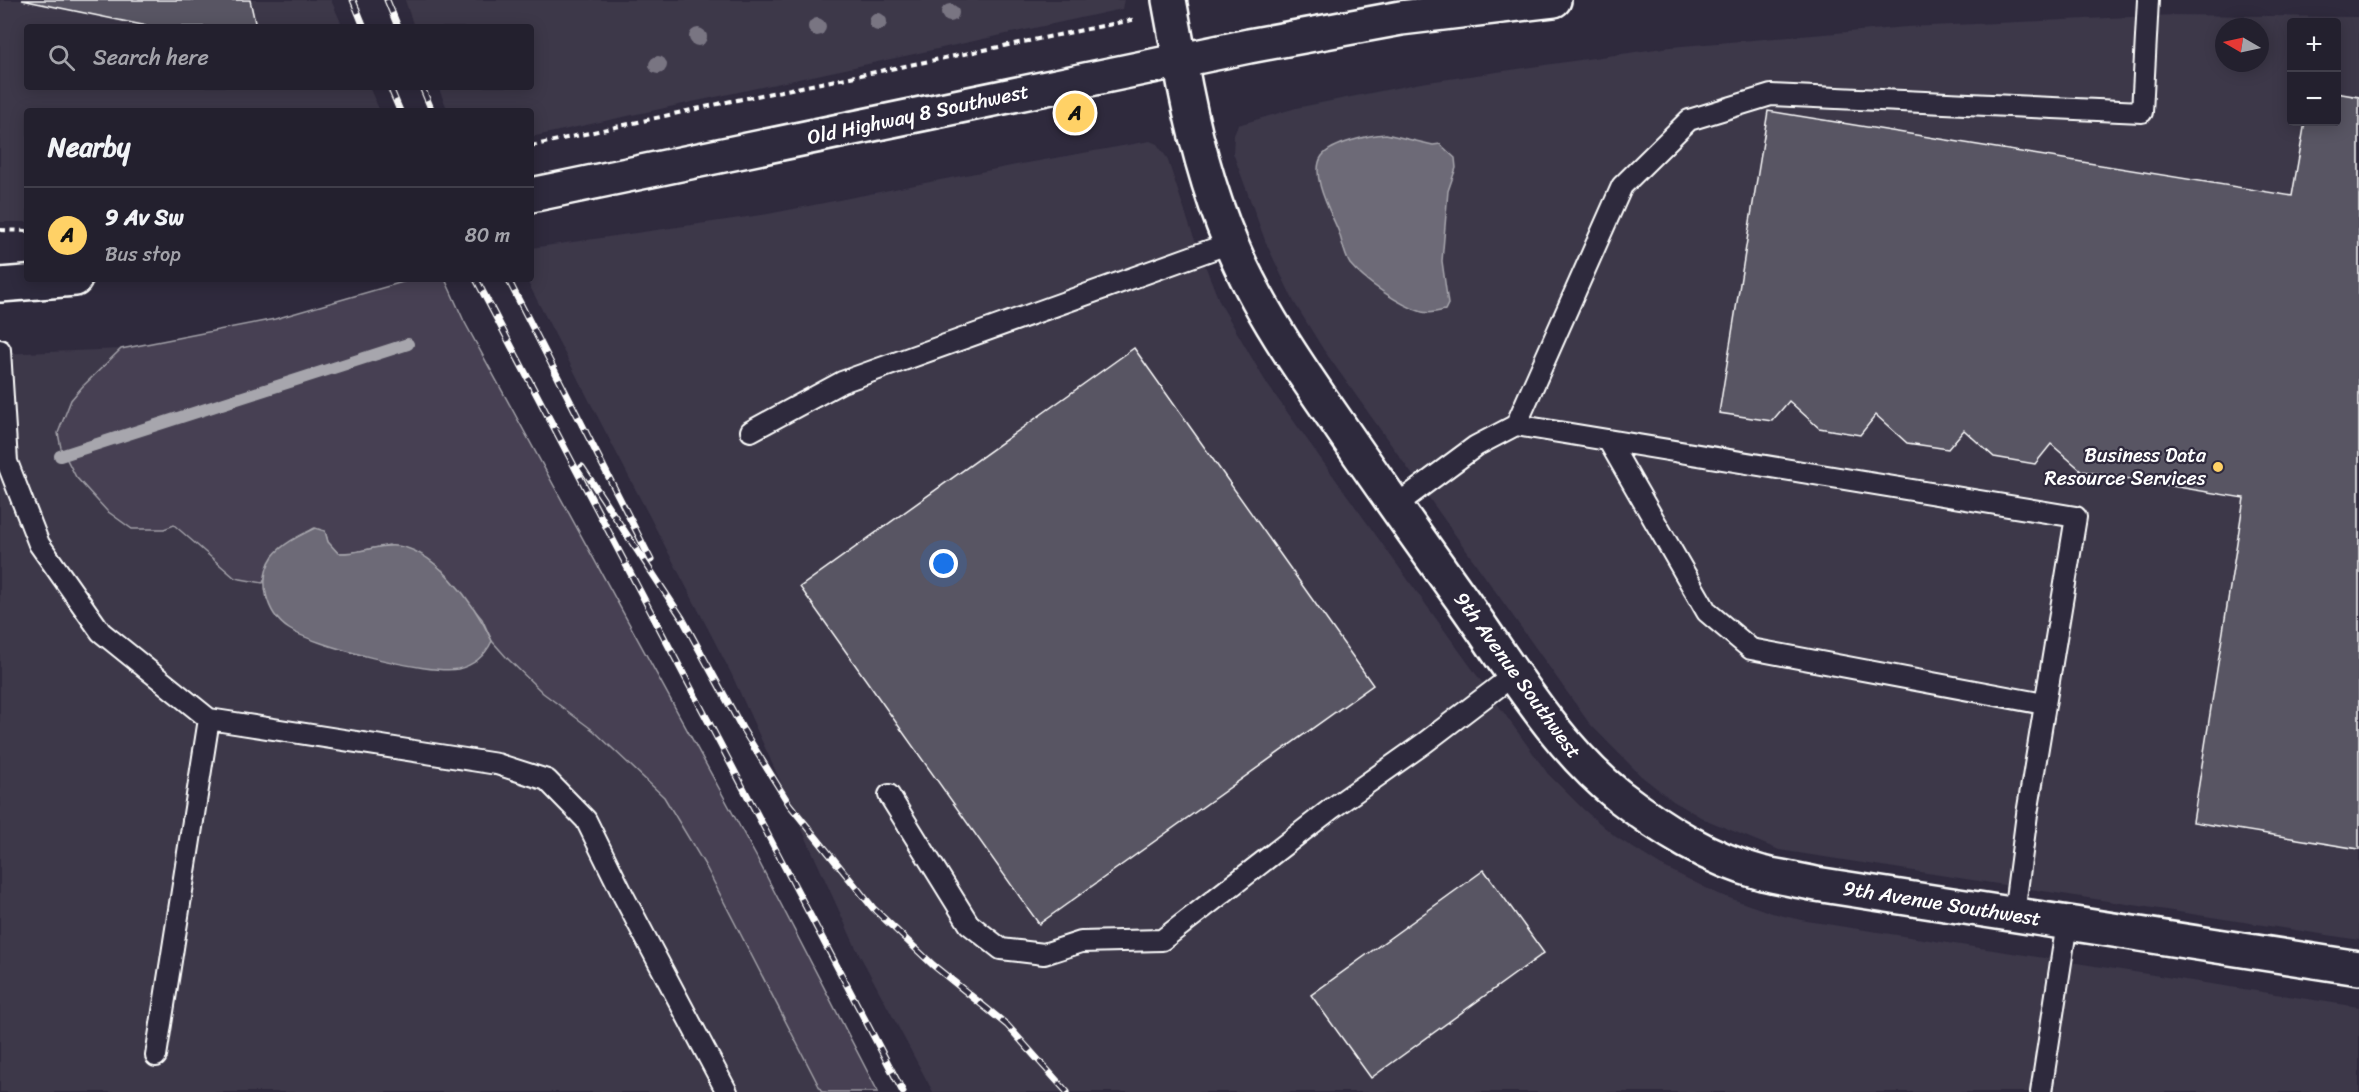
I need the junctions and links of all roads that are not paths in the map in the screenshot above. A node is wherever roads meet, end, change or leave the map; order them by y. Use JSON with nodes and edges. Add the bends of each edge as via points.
{"nodes":[{"id":1,"x":1169,"y":0,"type":"edge"},
{"id":2,"x":1554,"y":0,"type":"edge"},
{"id":3,"x":2148,"y":0,"type":"edge"},
{"id":4,"x":1180,"y":60,"type":"junction"},
{"id":5,"x":534,"y":194,"type":"edge"},
{"id":6,"x":1230,"y":243,"type":"junction"},
{"id":7,"x":38,"y":282,"type":"edge"},
{"id":8,"x":0,"y":285,"type":"edge"},
{"id":9,"x":0,"y":350,"type":"edge"},
{"id":10,"x":1516,"y":425,"type":"junction"},
{"id":11,"x":751,"y":431,"type":"dead end"},
{"id":12,"x":1608,"y":440,"type":"junction"},
{"id":13,"x":1395,"y":506,"type":"junction"},
{"id":14,"x":1515,"y":674,"type":"junction"},
{"id":15,"x":2044,"y":704,"type":"junction"},
{"id":16,"x":209,"y":719,"type":"junction"},
{"id":17,"x":889,"y":795,"type":"dead end"},
{"id":18,"x":2014,"y":914,"type":"junction"},
{"id":19,"x":2067,"y":923,"type":"junction"},
{"id":20,"x":2359,"y":968,"type":"edge"},
{"id":21,"x":156,"y":1056,"type":"dead end"},
{"id":22,"x":727,"y":1092,"type":"edge"},
{"id":23,"x":2041,"y":1092,"type":"edge"}],
"edges":[{"from":1,"to":4,"type":"street","name":"9th Avenue Southwest"},
{"from":2,"to":4,"type":"street","name":"Old Highway 8 Southwest","via":[[1401,18]]},
{"from":3,"to":10,"type":"lane","via":[[2142,112],[1771,95],[1689,120],[1622,186]]},
{"from":4,"to":5,"type":"street","name":"Old Highway 8 Southwest"},
{"from":4,"to":6,"type":"street","name":"9th Avenue Southwest","via":[[1191,123]]},
{"from":6,"to":11,"type":"lane","via":[[842,382]]},
{"from":6,"to":13,"type":"street","name":"9th Avenue Southwest","via":[[1266,314],[1302,372]]},
{"from":7,"to":8,"type":"street"},
{"from":9,"to":16,"type":"lane","via":[[7,462],[39,544],[100,632]]},
{"from":10,"to":12,"type":"lane"},
{"from":10,"to":13,"type":"lane","via":[[1476,446]]},
{"from":12,"to":15,"type":"lane","via":[[1707,612],[1751,649]]},
{"from":12,"to":15,"type":"lane","via":[[2076,517]]},
{"from":13,"to":14,"type":"street","name":"9th Avenue Southwest"},
{"from":14,"to":17,"type":"lane","via":[[1162,940],[1081,942],[1044,954],[1001,949],[969,924]]},
{"from":14,"to":18,"type":"street","name":"9th Avenue Southwest","via":[[1584,764],[1660,827],[1709,854],[1761,872],[1816,884]]},
{"from":15,"to":18,"type":"lane"},
{"from":16,"to":21,"type":"lane"},
{"from":16,"to":22,"type":"lane","via":[[497,764],[547,780],[586,820]]},
{"from":18,"to":19,"type":"street","name":"9th Avenue Southwest"},
{"from":19,"to":20,"type":"street","name":"9th Avenue Southwest"},
{"from":19,"to":23,"type":"lane"}]}
